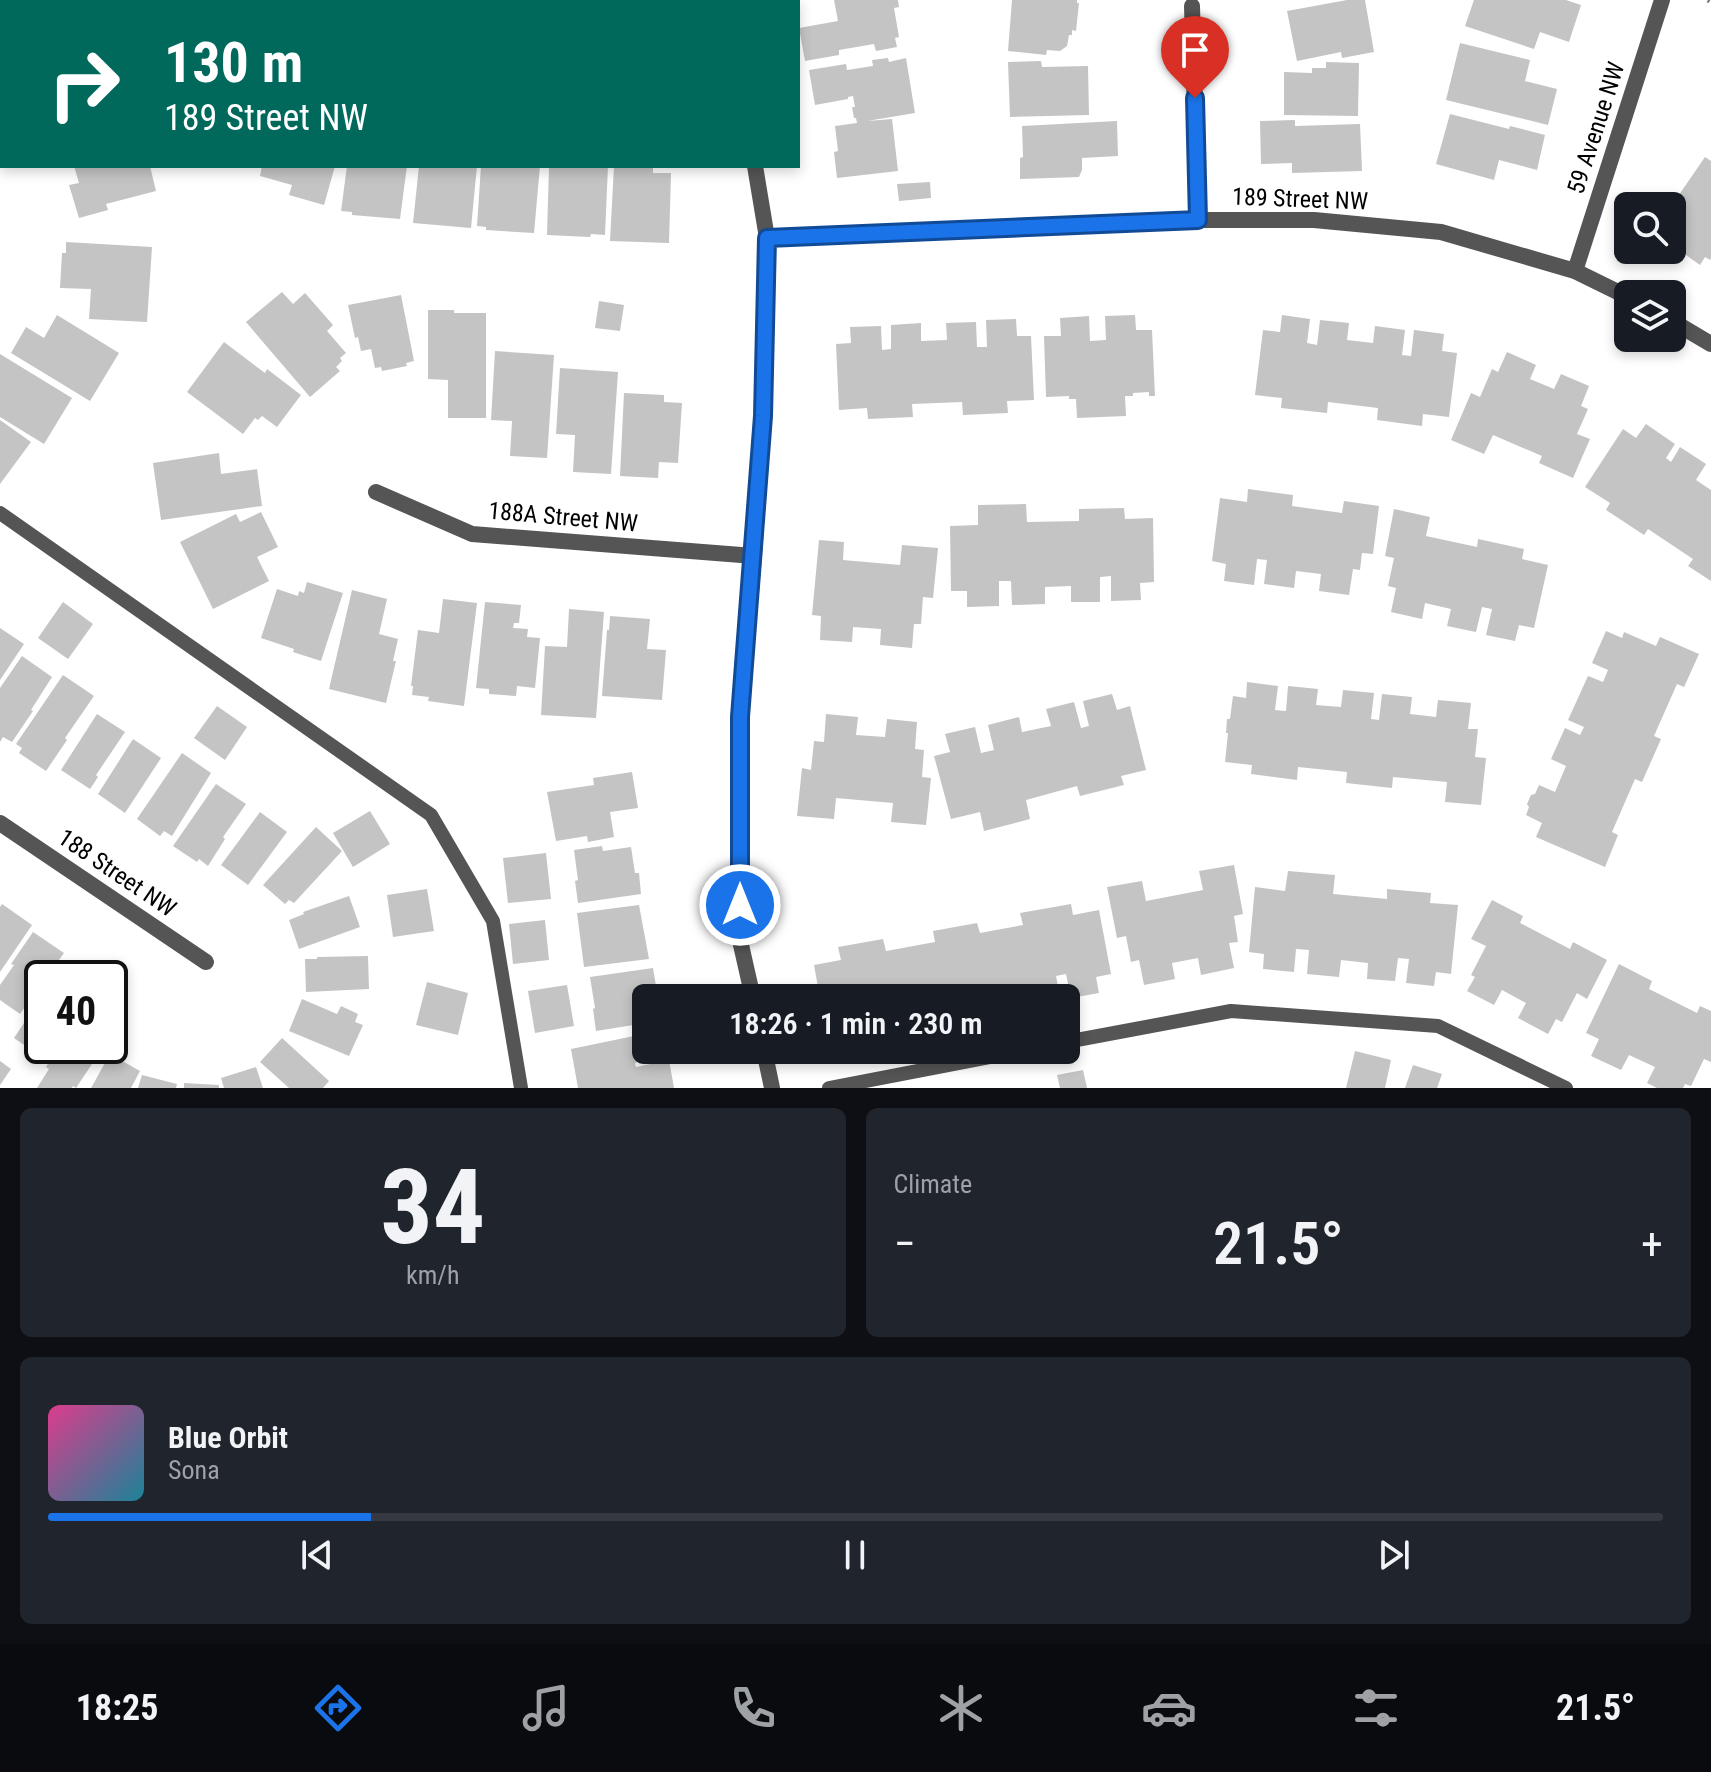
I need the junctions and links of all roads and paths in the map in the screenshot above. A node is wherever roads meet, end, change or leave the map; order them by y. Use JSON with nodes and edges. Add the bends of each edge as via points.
{"nodes":[{"id":1,"x":1662,"y":0,"type":"edge"},
{"id":2,"x":1192,"y":6,"type":"dead end"},
{"id":3,"x":755,"y":168,"type":"edge"},
{"id":4,"x":1198,"y":220,"type":"junction"},
{"id":5,"x":767,"y":238,"type":"junction"},
{"id":6,"x":1575,"y":271,"type":"junction"},
{"id":7,"x":1614,"y":290,"type":"edge"},
{"id":8,"x":1686,"y":329,"type":"edge"},
{"id":9,"x":1711,"y":344,"type":"edge"},
{"id":10,"x":376,"y":492,"type":"dead end"},
{"id":11,"x":0,"y":513,"type":"edge"},
{"id":12,"x":754,"y":556,"type":"junction"},
{"id":13,"x":0,"y":823,"type":"edge"},
{"id":14,"x":206,"y":962,"type":"dead end"},
{"id":15,"x":750,"y":984,"type":"edge"},
{"id":16,"x":1080,"y":1039,"type":"edge"},
{"id":17,"x":767,"y":1064,"type":"edge"},
{"id":18,"x":954,"y":1064,"type":"edge"},
{"id":19,"x":521,"y":1088,"type":"edge"},
{"id":20,"x":772,"y":1088,"type":"edge"},
{"id":21,"x":829,"y":1088,"type":"edge"},
{"id":22,"x":1566,"y":1088,"type":"edge"}],
"edges":[{"from":1,"to":6,"type":"street","name":"59 Avenue NW"},
{"from":2,"to":4,"type":"street"},
{"from":3,"to":5,"type":"street"},
{"from":4,"to":5,"type":"street","name":"189 Street NW"},
{"from":4,"to":6,"type":"street","name":"189 Street NW","via":[[1314,220],[1441,232]]},
{"from":5,"to":12,"type":"street"},
{"from":6,"to":7,"type":"street","name":"189 Street NW"},
{"from":8,"to":9,"type":"street"},
{"from":10,"to":12,"type":"street","name":"188A Street NW","via":[[472,534]]},
{"from":11,"to":19,"type":"lane","via":[[431,815],[493,921]]},
{"from":12,"to":15,"type":"street","via":[[740,717],[739,936]]},
{"from":13,"to":14,"type":"street","name":"188 Street NW"},
{"from":16,"to":22,"type":"lane","via":[[1231,1011],[1438,1026]]},
{"from":17,"to":20,"type":"street"},
{"from":18,"to":21,"type":"lane"}]}
